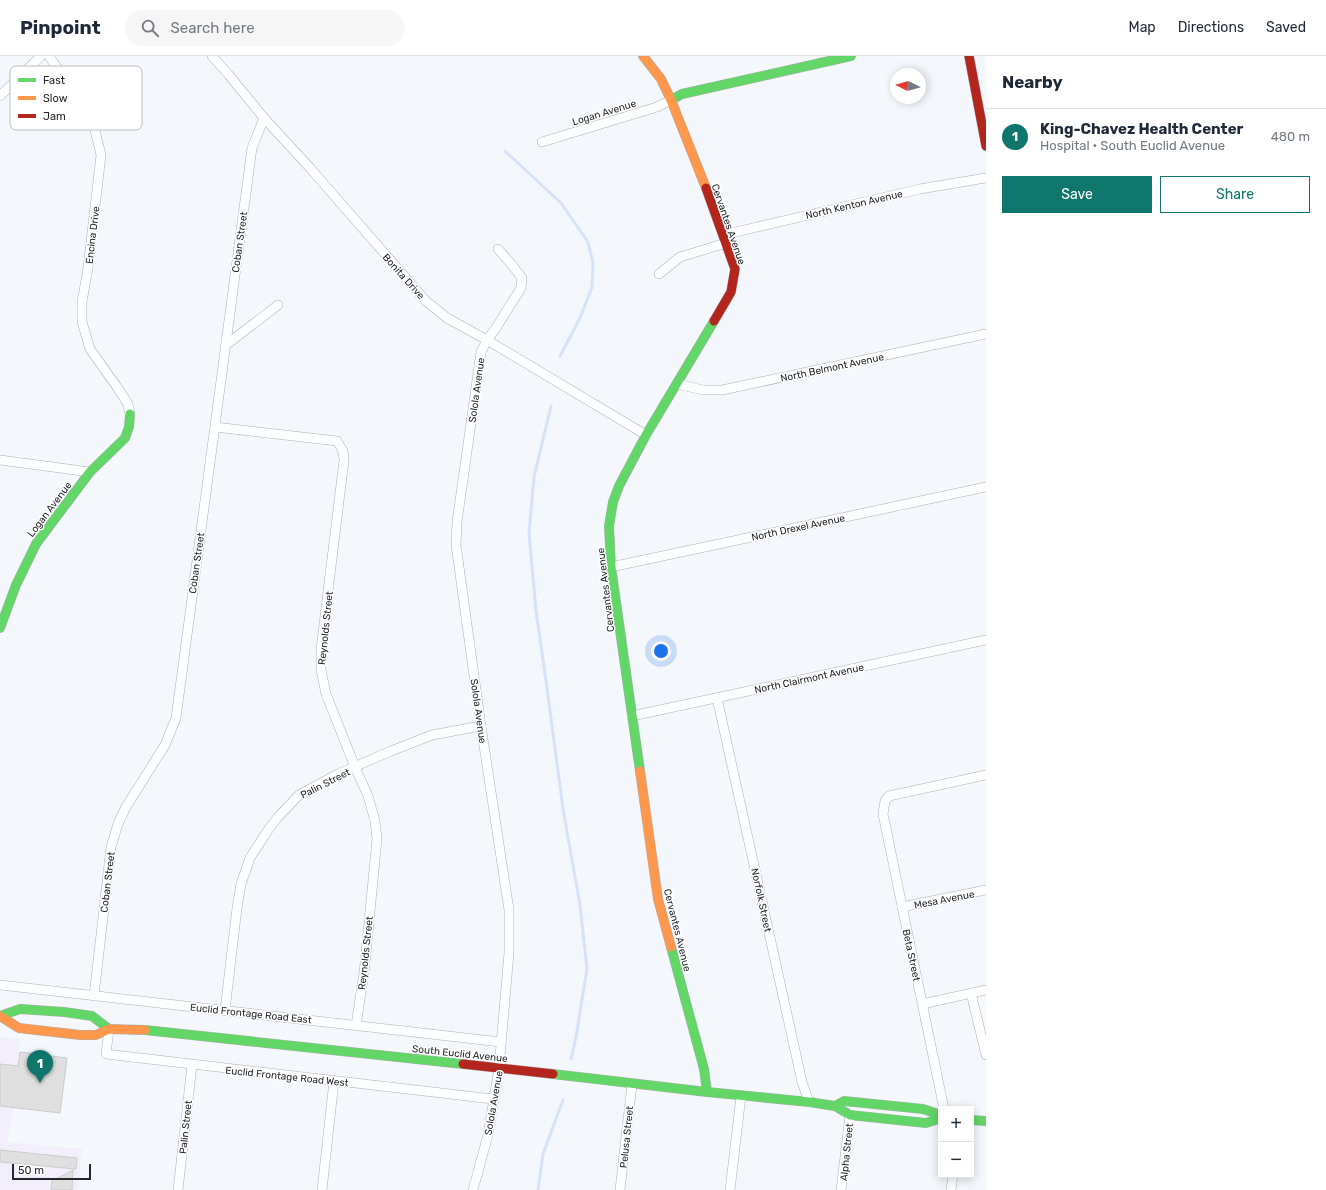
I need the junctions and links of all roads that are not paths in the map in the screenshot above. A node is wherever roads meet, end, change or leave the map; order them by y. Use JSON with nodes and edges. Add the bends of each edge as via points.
{"nodes":[{"id":1,"x":41,"y":56,"type":"edge"},
{"id":2,"x":49,"y":56,"type":"edge"},
{"id":3,"x":212,"y":56,"type":"edge"},
{"id":4,"x":643,"y":56,"type":"edge"},
{"id":5,"x":851,"y":56,"type":"edge"},
{"id":6,"x":969,"y":56,"type":"edge"},
{"id":7,"x":31,"y":66,"type":"edge"},
{"id":8,"x":56,"y":66,"type":"edge"},
{"id":9,"x":10,"y":86,"type":"edge"},
{"id":10,"x":0,"y":96,"type":"edge"},
{"id":11,"x":671,"y":100,"type":"junction"},
{"id":12,"x":264,"y":118,"type":"junction"},
{"id":13,"x":95,"y":130,"type":"edge"},
{"id":14,"x":542,"y":142,"type":"dead end"},
{"id":15,"x":986,"y":146,"type":"edge"},
{"id":16,"x":986,"y":178,"type":"edge"},
{"id":17,"x":725,"y":239,"type":"junction"},
{"id":18,"x":498,"y":249,"type":"dead end"},
{"id":19,"x":659,"y":274,"type":"dead end"},
{"id":20,"x":278,"y":305,"type":"dead end"},
{"id":21,"x":986,"y":334,"type":"edge"},
{"id":22,"x":487,"y":340,"type":"junction"},
{"id":23,"x":226,"y":345,"type":"junction"},
{"id":24,"x":677,"y":384,"type":"junction"},
{"id":25,"x":130,"y":414,"type":"joint"},
{"id":26,"x":215,"y":427,"type":"junction"},
{"id":27,"x":646,"y":435,"type":"junction"},
{"id":28,"x":0,"y":460,"type":"edge"},
{"id":29,"x":90,"y":472,"type":"junction"},
{"id":30,"x":986,"y":486,"type":"edge"},
{"id":31,"x":611,"y":567,"type":"junction"},
{"id":32,"x":0,"y":628,"type":"edge"},
{"id":33,"x":986,"y":640,"type":"edge"},
{"id":34,"x":717,"y":698,"type":"junction"},
{"id":35,"x":632,"y":716,"type":"junction"},
{"id":36,"x":481,"y":726,"type":"junction"},
{"id":37,"x":355,"y":767,"type":"junction"},
{"id":38,"x":986,"y":775,"type":"edge"},
{"id":39,"x":986,"y":890,"type":"edge"},
{"id":40,"x":902,"y":907,"type":"junction"},
{"id":41,"x":0,"y":985,"type":"edge"},
{"id":42,"x":986,"y":990,"type":"edge"},
{"id":43,"x":972,"y":993,"type":"junction"},
{"id":44,"x":94,"y":996,"type":"junction"},
{"id":45,"x":922,"y":1004,"type":"junction"},
{"id":46,"x":225,"y":1010,"type":"junction"},
{"id":47,"x":0,"y":1016,"type":"edge"},
{"id":48,"x":356,"y":1025,"type":"junction"},
{"id":49,"x":109,"y":1029,"type":"junction"},
{"id":50,"x":501,"y":1042,"type":"junction"},
{"id":51,"x":986,"y":1055,"type":"edge"},
{"id":52,"x":192,"y":1065,"type":"junction"},
{"id":53,"x":499,"y":1068,"type":"junction"},
{"id":54,"x":334,"y":1081,"type":"junction"},
{"id":55,"x":632,"y":1084,"type":"junction"},
{"id":56,"x":707,"y":1092,"type":"junction"},
{"id":57,"x":741,"y":1096,"type":"junction"},
{"id":58,"x":493,"y":1099,"type":"junction"},
{"id":59,"x":808,"y":1102,"type":"junction"},
{"id":60,"x":834,"y":1106,"type":"junction"},
{"id":61,"x":943,"y":1106,"type":"edge"},
{"id":62,"x":938,"y":1114,"type":"edge"},
{"id":63,"x":850,"y":1115,"type":"junction"},
{"id":64,"x":938,"y":1119,"type":"edge"},
{"id":65,"x":974,"y":1120,"type":"edge"},
{"id":66,"x":986,"y":1121,"type":"edge"},
{"id":67,"x":953,"y":1178,"type":"edge"},
{"id":68,"x":178,"y":1190,"type":"edge"},
{"id":69,"x":322,"y":1190,"type":"edge"},
{"id":70,"x":473,"y":1190,"type":"edge"},
{"id":71,"x":620,"y":1190,"type":"edge"},
{"id":72,"x":730,"y":1190,"type":"edge"},
{"id":73,"x":842,"y":1190,"type":"edge"},
{"id":74,"x":952,"y":1190,"type":"edge"}],
"edges":[{"from":1,"to":7,"type":"street"},
{"from":2,"to":8,"type":"street","name":"Encina Drive"},
{"from":3,"to":12,"type":"street","name":"Bonita Drive"},
{"from":4,"to":11,"type":"street","name":"Cervantes Avenue","via":[[661,79]]},
{"from":5,"to":11,"type":"street","via":[[682,94]]},
{"from":6,"to":15,"type":"street"},
{"from":9,"to":10,"type":"street"},
{"from":11,"to":14,"type":"street","name":"Logan Avenue","via":[[657,107]]},
{"from":11,"to":17,"type":"street","name":"Cervantes Avenue"},
{"from":12,"to":22,"type":"street","name":"Bonita Drive","via":[[426,301],[447,318]]},
{"from":12,"to":23,"type":"street","name":"Coban Street","via":[[252,148]]},
{"from":13,"to":25,"type":"street","name":"Encina Drive","via":[[101,155],[82,302],[82,322],[90,348],[128,404]]},
{"from":16,"to":17,"type":"street","name":"North Kenton Avenue","via":[[920,189]]},
{"from":17,"to":19,"type":"street","name":"North Kenton Avenue","via":[[680,257]]},
{"from":17,"to":24,"type":"street","name":"Cervantes Avenue","via":[[735,269],[731,292]]},
{"from":18,"to":22,"type":"street","name":"Solola Avenue","via":[[522,278],[521,288]]},
{"from":20,"to":23,"type":"street"},
{"from":21,"to":24,"type":"street","name":"North Belmont Avenue","via":[[722,390],[703,390]]},
{"from":22,"to":27,"type":"street","name":"Bonita Drive"},
{"from":22,"to":36,"type":"street","name":"Solola Avenue","via":[[481,352],[456,545]]},
{"from":23,"to":26,"type":"street","name":"Coban Street"},
{"from":24,"to":27,"type":"street","name":"Cervantes Avenue"},
{"from":25,"to":29,"type":"street","name":"Logan Avenue","via":[[125,438]]},
{"from":26,"to":37,"type":"street","name":"Reynolds Street","via":[[338,441],[343,451],[321,649],[321,670],[326,694]]},
{"from":26,"to":44,"type":"street","name":"Coban Street","via":[[176,718],[165,745],[126,807],[111,847]]},
{"from":27,"to":31,"type":"street","name":"Cervantes Avenue","via":[[613,502],[609,526]]},
{"from":28,"to":29,"type":"street"},
{"from":29,"to":32,"type":"street","name":"Logan Avenue","via":[[36,544]]},
{"from":30,"to":31,"type":"street","name":"North Drexel Avenue"},
{"from":31,"to":35,"type":"street","name":"Cervantes Avenue"},
{"from":33,"to":34,"type":"street","name":"North Clairmont Avenue"},
{"from":34,"to":35,"type":"street","name":"North Clairmont Avenue"},
{"from":34,"to":59,"type":"street","name":"Norfolk Street"},
{"from":35,"to":56,"type":"street","name":"Cervantes Avenue","via":[[658,899],[704,1069]]},
{"from":36,"to":37,"type":"street","name":"Palin Street","via":[[432,735]]},
{"from":36,"to":50,"type":"street","name":"Solola Avenue","via":[[509,910],[509,954]]},
{"from":37,"to":46,"type":"street","name":"Palin Street","via":[[299,795],[268,830],[250,858],[237,903]]},
{"from":37,"to":48,"type":"street","name":"Reynolds Street","via":[[368,796],[377,839],[364,973]]},
{"from":38,"to":40,"type":"street","name":"Beta Street","via":[[889,796],[885,801],[883,814]]},
{"from":39,"to":40,"type":"street","name":"Mesa Avenue"},
{"from":40,"to":45,"type":"street","name":"Beta Street"},
{"from":41,"to":44,"type":"street","name":"Euclid Frontage Road East"},
{"from":42,"to":43,"type":"street"},
{"from":43,"to":45,"type":"street"},
{"from":43,"to":51,"type":"street"},
{"from":44,"to":46,"type":"street","name":"Euclid Frontage Road East"},
{"from":45,"to":61,"type":"street","name":"Beta Street"},
{"from":46,"to":48,"type":"street","name":"Euclid Frontage Road East"},
{"from":47,"to":49,"type":"street","name":"South Euclid Avenue","via":[[19,1028],[80,1035],[96,1035]]},
{"from":47,"to":49,"type":"street","name":"South Euclid Avenue","via":[[20,1009],[64,1012],[92,1016]]},
{"from":48,"to":50,"type":"street","name":"Euclid Frontage Road East"},
{"from":49,"to":52,"type":"street","name":"Euclid Frontage Road West","via":[[106,1054]]},
{"from":49,"to":53,"type":"street","name":"South Euclid Avenue","via":[[195,1035]]},
{"from":50,"to":53,"type":"street","name":"Solola Avenue"},
{"from":52,"to":54,"type":"street","name":"Euclid Frontage Road West"},
{"from":52,"to":68,"type":"street","name":"Palin Street"},
{"from":53,"to":55,"type":"street","name":"South Euclid Avenue"},
{"from":53,"to":58,"type":"street","name":"Solola Avenue"},
{"from":54,"to":58,"type":"street","name":"Euclid Frontage Road West"},
{"from":54,"to":69,"type":"street"},
{"from":55,"to":56,"type":"street","name":"South Euclid Avenue"},
{"from":55,"to":71,"type":"street","name":"Pelusa Street"},
{"from":56,"to":57,"type":"street","name":"South Euclid Avenue"},
{"from":57,"to":59,"type":"street","name":"South Euclid Avenue"},
{"from":57,"to":72,"type":"street"},
{"from":58,"to":70,"type":"street","name":"Solola Avenue","via":[[485,1149]]},
{"from":59,"to":60,"type":"street","name":"South Euclid Avenue"},
{"from":60,"to":62,"type":"street","via":[[844,1101],[923,1109]]},
{"from":60,"to":63,"type":"street"},
{"from":63,"to":64,"type":"street","via":[[926,1123]]},
{"from":63,"to":73,"type":"street","name":"Alpha Street"},
{"from":65,"to":66,"type":"street"},
{"from":67,"to":74,"type":"street"}]}
